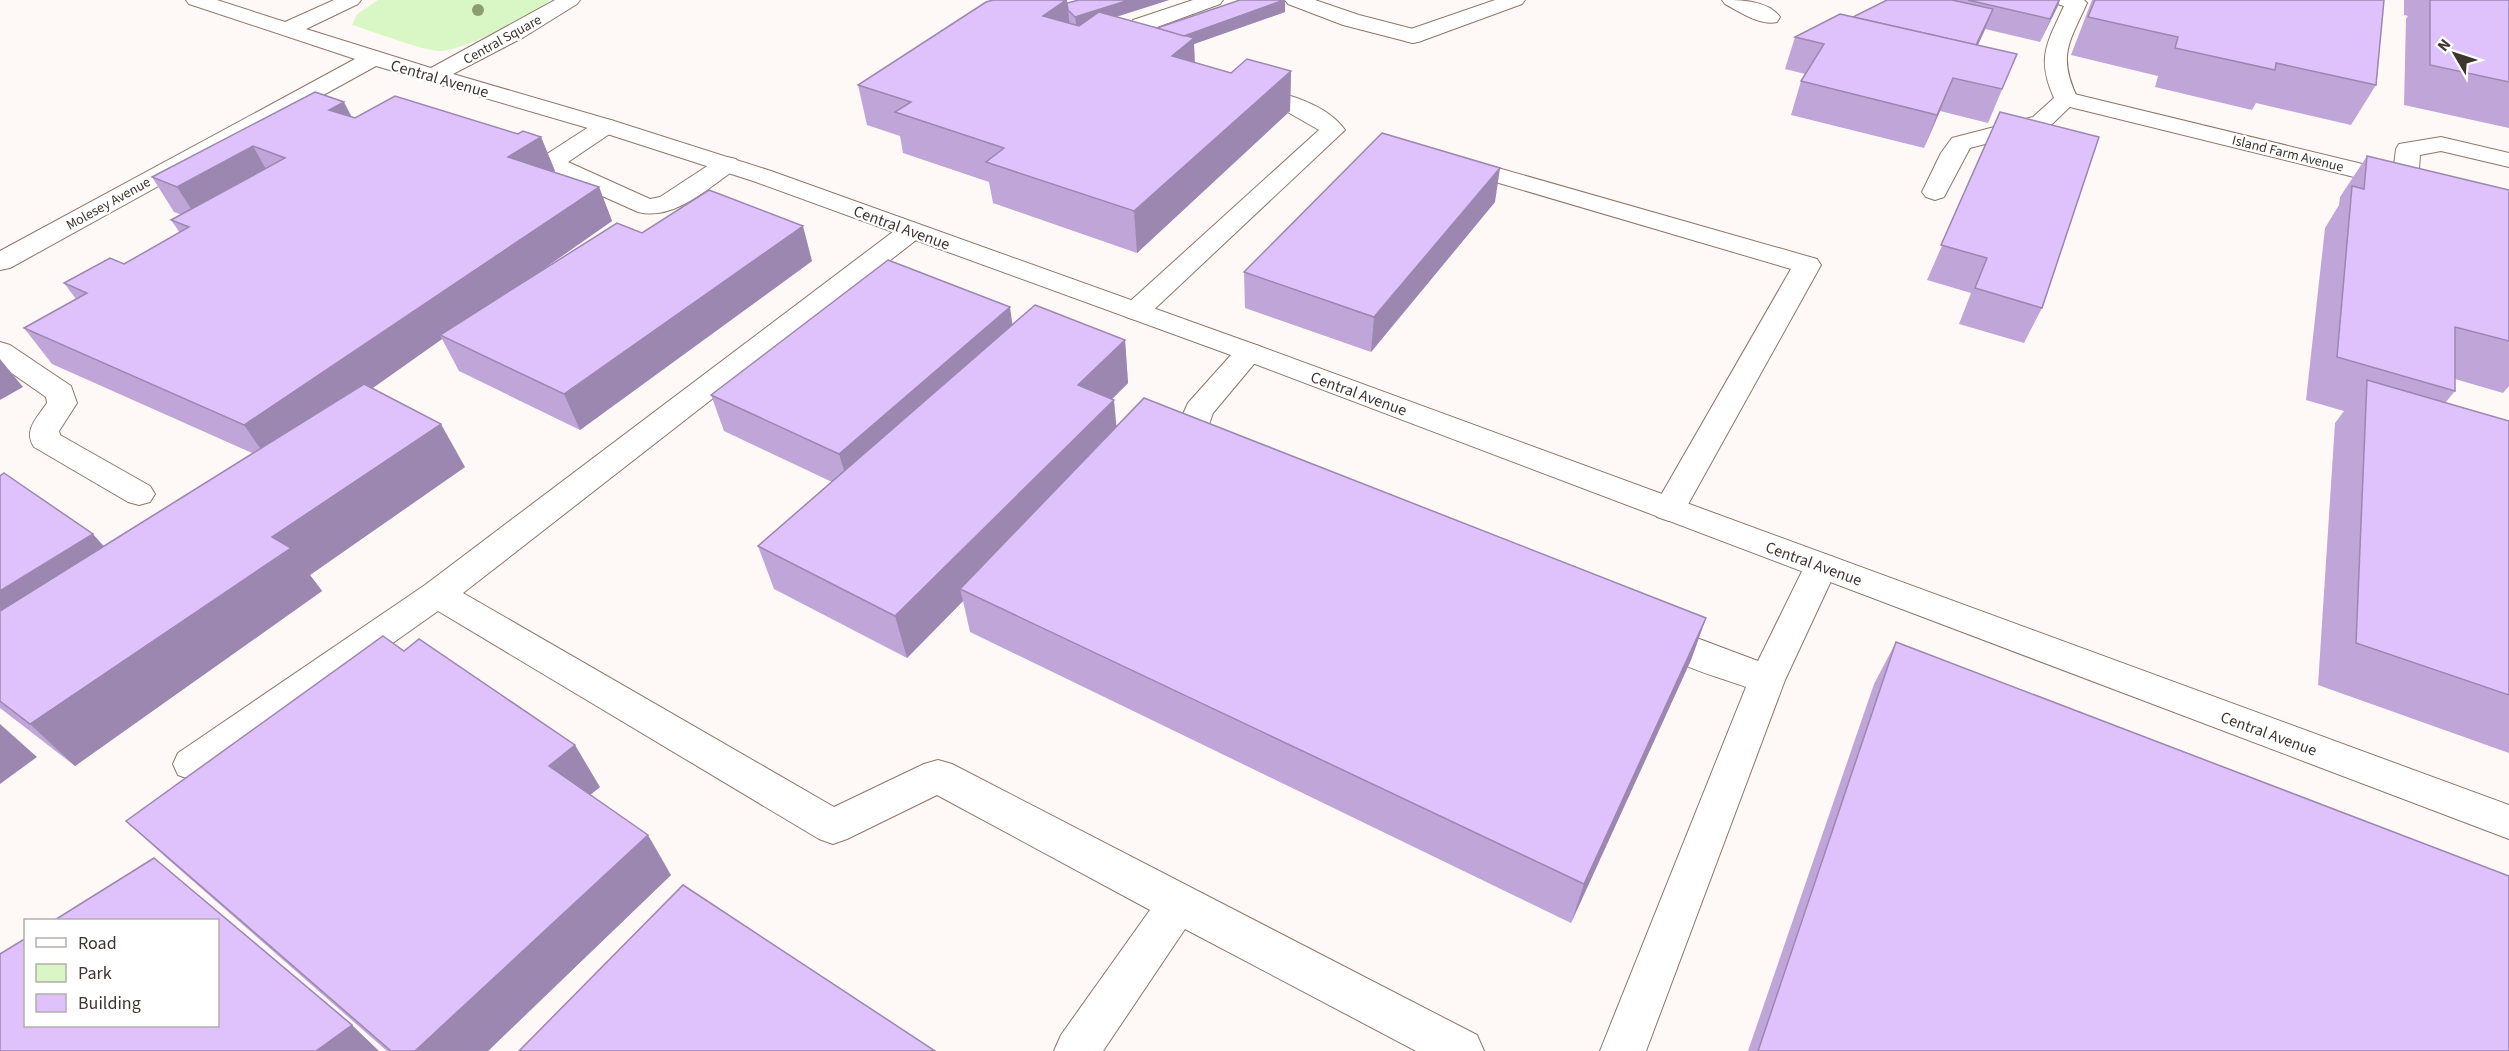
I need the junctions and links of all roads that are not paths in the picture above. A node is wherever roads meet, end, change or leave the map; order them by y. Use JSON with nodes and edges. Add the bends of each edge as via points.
{"nodes":[{"id":1,"x":196,"y":0,"type":"edge"},
{"id":2,"x":351,"y":0,"type":"edge"},
{"id":3,"x":570,"y":0,"type":"edge"},
{"id":4,"x":1213,"y":0,"type":"edge"},
{"id":5,"x":1295,"y":0,"type":"edge"},
{"id":6,"x":1515,"y":0,"type":"edge"},
{"id":7,"x":1732,"y":0,"type":"edge"},
{"id":8,"x":2064,"y":0,"type":"edge"},
{"id":9,"x":1770,"y":17,"type":"dead end"},
{"id":10,"x":1141,"y":25,"type":"edge"},
{"id":11,"x":287,"y":29,"type":"junction"},
{"id":12,"x":374,"y":58,"type":"junction"},
{"id":13,"x":432,"y":76,"type":"junction"},
{"id":14,"x":1220,"y":83,"type":"edge"},
{"id":15,"x":2066,"y":99,"type":"junction"},
{"id":16,"x":606,"y":126,"type":"junction"},
{"id":17,"x":2509,"y":160,"type":"edge"},
{"id":18,"x":727,"y":164,"type":"junction"},
{"id":19,"x":1491,"y":173,"type":"edge"},
{"id":20,"x":1935,"y":192,"type":"dead end"},
{"id":21,"x":911,"y":231,"type":"junction"},
{"id":22,"x":0,"y":262,"type":"edge"},
{"id":23,"x":1136,"y":311,"type":"junction"},
{"id":24,"x":0,"y":351,"type":"edge"},
{"id":25,"x":1249,"y":352,"type":"junction"},
{"id":26,"x":1244,"y":461,"type":"edge"},
{"id":27,"x":139,"y":494,"type":"dead end"},
{"id":28,"x":1670,"y":509,"type":"junction"},
{"id":29,"x":1821,"y":566,"type":"junction"},
{"id":30,"x":436,"y":594,"type":"junction"},
{"id":31,"x":1627,"y":613,"type":"edge"},
{"id":32,"x":1767,"y":680,"type":"junction"},
{"id":33,"x":192,"y":764,"type":"dead end"},
{"id":34,"x":2509,"y":822,"type":"edge"},
{"id":35,"x":1178,"y":904,"type":"junction"},
{"id":36,"x":1077,"y":1051,"type":"edge"},
{"id":37,"x":1461,"y":1051,"type":"edge"},
{"id":38,"x":1623,"y":1051,"type":"edge"}],
"edges":[{"from":1,"to":11,"type":"street","name":"Central Avenue"},
{"from":2,"to":11,"type":"street"},
{"from":3,"to":13,"type":"street","name":"Central Square"},
{"from":4,"to":10,"type":"street"},
{"from":5,"to":6,"type":"street","via":[[1413,36]]},
{"from":7,"to":9,"type":"street"},
{"from":8,"to":15,"type":"street","via":[[2076,3],[2054,52],[2053,64]]},
{"from":11,"to":12,"type":"street","name":"Central Avenue"},
{"from":12,"to":13,"type":"street","name":"Central Avenue"},
{"from":12,"to":22,"type":"street","name":"Molesey Avenue"},
{"from":13,"to":16,"type":"street","name":"Central Avenue"},
{"from":14,"to":23,"type":"street","via":[[1288,103],[1320,117],[1333,130]]},
{"from":15,"to":17,"type":"street","name":"Island Farm Avenue","via":[[2417,185],[2408,149],[2441,144]]},
{"from":15,"to":20,"type":"street","via":[[2041,122],[1961,143]]},
{"from":16,"to":18,"type":"street","name":"Central Avenue"},
{"from":16,"to":18,"type":"street","via":[[554,162],[561,169],[647,207],[668,202]]},
{"from":18,"to":21,"type":"street","name":"Central Avenue"},
{"from":19,"to":28,"type":"street","via":[[1807,266]]},
{"from":21,"to":23,"type":"street","name":"Central Avenue"},
{"from":21,"to":30,"type":"street"},
{"from":23,"to":25,"type":"street","name":"Central Avenue"},
{"from":24,"to":27,"type":"street","via":[[60,393],[62,403],[44,431],[45,440]]},
{"from":25,"to":26,"type":"street","via":[[1199,410],[1191,430],[1200,444]]},
{"from":25,"to":28,"type":"street","name":"Central Avenue"},
{"from":28,"to":29,"type":"street","name":"Central Avenue"},
{"from":29,"to":32,"type":"street"},
{"from":29,"to":34,"type":"street","name":"Central Avenue"},
{"from":30,"to":33,"type":"street"},
{"from":30,"to":35,"type":"street","via":[[833,827],[938,776]]},
{"from":31,"to":32,"type":"street","via":[[1673,644]]},
{"from":32,"to":38,"type":"street"},
{"from":35,"to":36,"type":"street"},
{"from":35,"to":37,"type":"street"}]}
